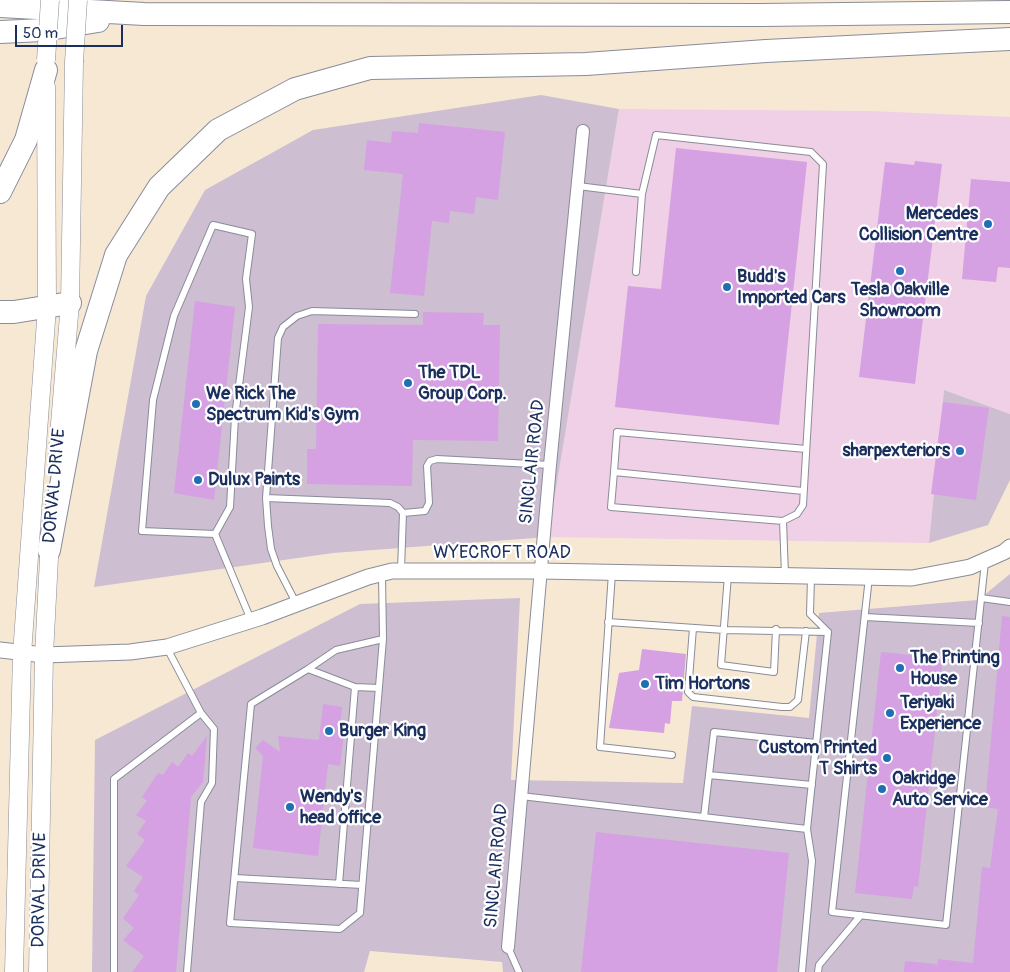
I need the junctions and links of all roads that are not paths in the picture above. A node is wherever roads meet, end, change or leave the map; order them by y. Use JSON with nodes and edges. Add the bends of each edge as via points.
{"nodes":[{"id":1,"x":50,"y":0,"type":"edge"},
{"id":2,"x":78,"y":0,"type":"edge"},
{"id":3,"x":0,"y":6,"type":"edge"},
{"id":4,"x":1010,"y":12,"type":"edge"},
{"id":5,"x":144,"y":14,"type":"junction"},
{"id":6,"x":0,"y":32,"type":"edge"},
{"id":7,"x":1010,"y":39,"type":"edge"},
{"id":8,"x":46,"y":65,"type":"junction"},
{"id":9,"x":584,"y":131,"type":"dead end"},
{"id":10,"x":578,"y":186,"type":"junction"},
{"id":11,"x":0,"y":192,"type":"edge"},
{"id":12,"x":642,"y":194,"type":"junction"},
{"id":13,"x":636,"y":272,"type":"dead end"},
{"id":14,"x":70,"y":303,"type":"junction"},
{"id":15,"x":48,"y":307,"type":"junction"},
{"id":16,"x":0,"y":312,"type":"edge"},
{"id":17,"x":415,"y":314,"type":"dead end"},
{"id":18,"x":806,"y":449,"type":"junction"},
{"id":19,"x":550,"y":465,"type":"junction"},
{"id":20,"x":614,"y":472,"type":"junction"},
{"id":21,"x":804,"y":491,"type":"junction"},
{"id":22,"x":266,"y":498,"type":"junction"},
{"id":23,"x":403,"y":513,"type":"junction"},
{"id":24,"x":783,"y":521,"type":"junction"},
{"id":25,"x":215,"y":534,"type":"junction"},
{"id":26,"x":1010,"y":547,"type":"edge"},
{"id":27,"x":49,"y":550,"type":"junction"},
{"id":28,"x":985,"y":560,"type":"junction"},
{"id":29,"x":401,"y":571,"type":"junction"},
{"id":30,"x":540,"y":571,"type":"junction"},
{"id":31,"x":612,"y":572,"type":"junction"},
{"id":32,"x":382,"y":574,"type":"junction"},
{"id":33,"x":728,"y":576,"type":"junction"},
{"id":34,"x":785,"y":576,"type":"junction"},
{"id":35,"x":811,"y":576,"type":"junction"},
{"id":36,"x":869,"y":576,"type":"junction"},
{"id":37,"x":981,"y":598,"type":"junction"},
{"id":38,"x":1010,"y":602,"type":"edge"},
{"id":39,"x":296,"y":603,"type":"junction"},
{"id":40,"x":865,"y":617,"type":"junction"},
{"id":41,"x":251,"y":620,"type":"junction"},
{"id":42,"x":608,"y":622,"type":"junction"},
{"id":43,"x":979,"y":623,"type":"junction"},
{"id":44,"x":693,"y":628,"type":"junction"},
{"id":45,"x":776,"y":629,"type":"junction"},
{"id":46,"x":724,"y":630,"type":"junction"},
{"id":47,"x":806,"y":631,"type":"junction"},
{"id":48,"x":828,"y":632,"type":"junction"},
{"id":49,"x":383,"y":639,"type":"junction"},
{"id":50,"x":167,"y":647,"type":"junction"},
{"id":51,"x":0,"y":650,"type":"edge"},
{"id":52,"x":22,"y":654,"type":"junction"},
{"id":53,"x":44,"y":655,"type":"junction"},
{"id":54,"x":308,"y":669,"type":"junction"},
{"id":55,"x":355,"y":687,"type":"junction"},
{"id":56,"x":379,"y":688,"type":"junction"},
{"id":57,"x":202,"y":713,"type":"junction"},
{"id":58,"x":816,"y":744,"type":"junction"},
{"id":59,"x":672,"y":755,"type":"dead end"},
{"id":60,"x":709,"y":776,"type":"junction"},
{"id":61,"x":812,"y":785,"type":"junction"},
{"id":62,"x":521,"y":796,"type":"junction"},
{"id":63,"x":704,"y":817,"type":"junction"},
{"id":64,"x":807,"y":829,"type":"junction"},
{"id":65,"x":235,"y":878,"type":"junction"},
{"id":66,"x":339,"y":884,"type":"junction"},
{"id":67,"x":362,"y":885,"type":"junction"},
{"id":68,"x":861,"y":915,"type":"junction"},
{"id":69,"x":508,"y":947,"type":"joint"},
{"id":70,"x":14,"y":972,"type":"edge"},
{"id":71,"x":38,"y":972,"type":"edge"},
{"id":72,"x":114,"y":972,"type":"edge"},
{"id":73,"x":186,"y":972,"type":"edge"},
{"id":74,"x":519,"y":972,"type":"edge"},
{"id":75,"x":802,"y":972,"type":"edge"},
{"id":76,"x":818,"y":972,"type":"edge"}],
"edges":[{"from":1,"to":8,"type":"main road","name":"DORVAL DRIVE","bridge":true},
{"from":2,"to":14,"type":"main road","name":"DORVAL DRIVE","bridge":true},
{"from":3,"to":5,"type":"highway"},
{"from":4,"to":5,"type":"highway"},
{"from":5,"to":6,"type":"highway","via":[[43,30]]},
{"from":7,"to":27,"type":"highway","via":[[586,64],[370,68],[295,89],[235,120],[218,130],[159,187],[116,255],[86,351]]},
{"from":8,"to":11,"type":"highway","via":[[26,140]]},
{"from":8,"to":15,"type":"main road","name":"DORVAL DRIVE"},
{"from":9,"to":10,"type":"street","name":"SINCLAIR ROAD"},
{"from":10,"to":12,"type":"lane"},
{"from":10,"to":19,"type":"street","name":"SINCLAIR ROAD"},
{"from":12,"to":13,"type":"lane"},
{"from":12,"to":18,"type":"lane","via":[[656,136],[811,152],[823,164]]},
{"from":14,"to":15,"type":"highway"},
{"from":14,"to":27,"type":"main road","name":"DORVAL DRIVE"},
{"from":15,"to":16,"type":"highway"},
{"from":15,"to":52,"type":"main road","name":"DORVAL DRIVE"},
{"from":17,"to":22,"type":"lane","via":[[312,311],[297,316],[283,327],[278,338]]},
{"from":18,"to":20,"type":"lane","via":[[617,432]]},
{"from":18,"to":21,"type":"lane"},
{"from":19,"to":23,"type":"lane","via":[[437,459],[426,466],[429,503],[425,511]]},
{"from":19,"to":30,"type":"street","name":"SINCLAIR ROAD"},
{"from":20,"to":21,"type":"lane"},
{"from":20,"to":24,"type":"lane","via":[[611,507]]},
{"from":21,"to":24,"type":"lane","via":[[803,505],[797,514]]},
{"from":22,"to":23,"type":"lane","via":[[390,503]]},
{"from":22,"to":39,"type":"lane","via":[[271,549]]},
{"from":23,"to":29,"type":"lane"},
{"from":24,"to":34,"type":"lane"},
{"from":25,"to":25,"type":"lane","via":[[142,531],[153,400],[174,316],[213,225],[252,234],[246,279],[249,307],[235,417],[230,507]]},
{"from":25,"to":41,"type":"lane"},
{"from":26,"to":28,"type":"street","name":"WYECROFT ROAD"},
{"from":27,"to":53,"type":"main road","name":"DORVAL DRIVE"},
{"from":28,"to":36,"type":"street","name":"WYECROFT ROAD","via":[[970,567],[912,578]]},
{"from":28,"to":37,"type":"lane"},
{"from":29,"to":30,"type":"street","name":"WYECROFT ROAD"},
{"from":29,"to":32,"type":"street","name":"WYECROFT ROAD"},
{"from":30,"to":31,"type":"street","name":"WYECROFT ROAD"},
{"from":30,"to":62,"type":"street","name":"SINCLAIR ROAD"},
{"from":31,"to":33,"type":"street","name":"WYECROFT ROAD"},
{"from":31,"to":42,"type":"lane"},
{"from":32,"to":39,"type":"street","name":"WYECROFT ROAD"},
{"from":32,"to":49,"type":"lane"},
{"from":33,"to":34,"type":"street","name":"WYECROFT ROAD"},
{"from":33,"to":46,"type":"lane"},
{"from":34,"to":35,"type":"street","name":"WYECROFT ROAD"},
{"from":35,"to":36,"type":"street","name":"WYECROFT ROAD"},
{"from":35,"to":48,"type":"lane","via":[[810,614]]},
{"from":36,"to":40,"type":"lane"},
{"from":37,"to":38,"type":"lane"},
{"from":37,"to":43,"type":"lane"},
{"from":39,"to":41,"type":"street","name":"WYECROFT ROAD"},
{"from":40,"to":43,"type":"lane"},
{"from":40,"to":68,"type":"lane","via":[[832,912]]},
{"from":41,"to":50,"type":"street","name":"WYECROFT ROAD"},
{"from":42,"to":44,"type":"lane"},
{"from":42,"to":59,"type":"lane","via":[[600,747]]},
{"from":43,"to":68,"type":"lane","via":[[946,925]]},
{"from":44,"to":46,"type":"lane"},
{"from":44,"to":47,"type":"lane","via":[[688,692],[693,697],[782,707],[790,707],[798,700]]},
{"from":45,"to":46,"type":"lane"},
{"from":45,"to":46,"type":"lane","via":[[774,672],[721,665]]},
{"from":45,"to":47,"type":"lane"},
{"from":47,"to":48,"type":"lane"},
{"from":48,"to":58,"type":"lane"},
{"from":49,"to":54,"type":"lane","via":[[336,650]]},
{"from":49,"to":56,"type":"lane"},
{"from":50,"to":53,"type":"street","name":"WYECROFT ROAD","via":[[130,652]]},
{"from":50,"to":57,"type":"lane"},
{"from":51,"to":52,"type":"street","name":"WYECROFT ROAD"},
{"from":52,"to":53,"type":"street","name":"WYECROFT ROAD"},
{"from":52,"to":70,"type":"main road","name":"DORVAL DRIVE"},
{"from":53,"to":71,"type":"main road","name":"DORVAL DRIVE"},
{"from":54,"to":55,"type":"lane"},
{"from":54,"to":65,"type":"lane","via":[[251,704]]},
{"from":55,"to":56,"type":"lane"},
{"from":55,"to":66,"type":"lane"},
{"from":56,"to":67,"type":"lane"},
{"from":57,"to":72,"type":"lane","via":[[114,779]]},
{"from":57,"to":73,"type":"lane","via":[[214,729],[212,783],[201,802]]},
{"from":58,"to":60,"type":"lane","via":[[714,732]]},
{"from":58,"to":61,"type":"lane"},
{"from":60,"to":61,"type":"lane"},
{"from":60,"to":63,"type":"lane"},
{"from":61,"to":64,"type":"lane"},
{"from":62,"to":63,"type":"lane"},
{"from":62,"to":69,"type":"street","name":"SINCLAIR ROAD"},
{"from":63,"to":64,"type":"lane"},
{"from":64,"to":75,"type":"lane","via":[[812,861]]},
{"from":65,"to":66,"type":"lane"},
{"from":65,"to":67,"type":"lane","via":[[230,923],[340,929],[360,912]]},
{"from":66,"to":67,"type":"lane"},
{"from":68,"to":76,"type":"lane","via":[[818,965]]},
{"from":69,"to":74,"type":"lane"}]}
